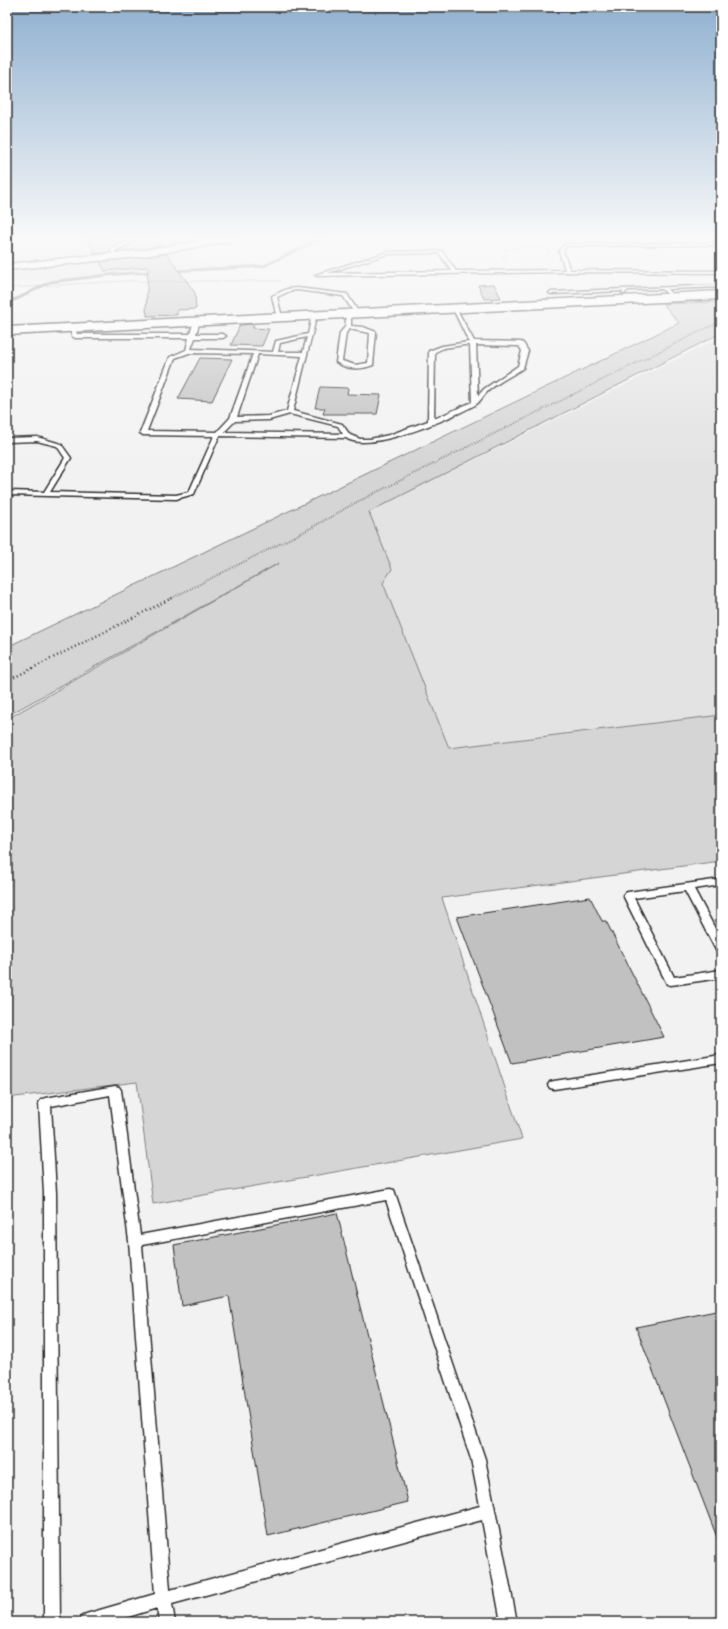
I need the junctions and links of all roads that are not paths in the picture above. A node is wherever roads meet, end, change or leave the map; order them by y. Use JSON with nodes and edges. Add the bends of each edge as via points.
{"nodes":[{"id":1,"x":279,"y":314,"type":"edge"},
{"id":2,"x":334,"y":314,"type":"edge"},
{"id":3,"x":353,"y":314,"type":"edge"},
{"id":4,"x":457,"y":314,"type":"edge"},
{"id":5,"x":315,"y":315,"type":"junction"},
{"id":6,"x":280,"y":317,"type":"junction"},
{"id":7,"x":198,"y":321,"type":"junction"},
{"id":8,"x":71,"y":327,"type":"junction"},
{"id":9,"x":348,"y":327,"type":"junction"},
{"id":10,"x":7,"y":331,"type":"edge"},
{"id":11,"x":310,"y":335,"type":"junction"},
{"id":12,"x":192,"y":336,"type":"junction"},
{"id":13,"x":223,"y":336,"type":"dead end"},
{"id":14,"x":473,"y":344,"type":"junction"},
{"id":15,"x":188,"y":351,"type":"junction"},
{"id":16,"x":256,"y":353,"type":"junction"},
{"id":17,"x":275,"y":353,"type":"junction"},
{"id":18,"x":305,"y":354,"type":"junction"},
{"id":19,"x":475,"y":403,"type":"junction"},
{"id":20,"x":290,"y":412,"type":"junction"},
{"id":21,"x":233,"y":419,"type":"junction"},
{"id":22,"x":431,"y":422,"type":"junction"},
{"id":23,"x":218,"y":434,"type":"junction"},
{"id":24,"x":347,"y":436,"type":"junction"},
{"id":25,"x":7,"y":440,"type":"edge"},
{"id":26,"x":7,"y":493,"type":"edge"},
{"id":27,"x":46,"y":494,"type":"junction"},
{"id":28,"x":721,"y":882,"type":"edge"},
{"id":29,"x":688,"y":887,"type":"junction"},
{"id":30,"x":721,"y":949,"type":"edge"},
{"id":31,"x":721,"y":974,"type":"edge"},
{"id":32,"x":721,"y":1059,"type":"edge"},
{"id":33,"x":554,"y":1085,"type":"dead end"},
{"id":34,"x":135,"y":1241,"type":"junction"},
{"id":35,"x":488,"y":1511,"type":"junction"},
{"id":36,"x":163,"y":1599,"type":"junction"},
{"id":37,"x":52,"y":1622,"type":"edge"},
{"id":38,"x":86,"y":1622,"type":"edge"},
{"id":39,"x":167,"y":1622,"type":"edge"},
{"id":40,"x":509,"y":1622,"type":"edge"}],
"edges":[{"from":1,"to":6,"type":"lane"},
{"from":2,"to":5,"type":"main road"},
{"from":3,"to":9,"type":"lane"},
{"from":4,"to":14,"type":"lane"},
{"from":5,"to":6,"type":"main road"},
{"from":5,"to":11,"type":"lane"},
{"from":6,"to":7,"type":"main road"},
{"from":7,"to":8,"type":"main road"},
{"from":7,"to":12,"type":"lane"},
{"from":8,"to":10,"type":"main road"},
{"from":8,"to":12,"type":"lane","via":[[75,336]]},
{"from":9,"to":9,"type":"lane","via":[[343,333],[339,362],[355,368],[371,364],[373,332]]},
{"from":11,"to":17,"type":"lane","via":[[278,342]]},
{"from":11,"to":18,"type":"lane"},
{"from":12,"to":13,"type":"lane"},
{"from":12,"to":15,"type":"lane"},
{"from":14,"to":19,"type":"lane"},
{"from":14,"to":19,"type":"lane","via":[[520,344],[525,351],[521,367],[486,390]]},
{"from":14,"to":22,"type":"lane","via":[[444,346],[432,351]]},
{"from":15,"to":16,"type":"lane"},
{"from":15,"to":23,"type":"lane","via":[[173,357],[143,433]]},
{"from":16,"to":17,"type":"lane"},
{"from":16,"to":21,"type":"lane"},
{"from":17,"to":18,"type":"lane"},
{"from":18,"to":20,"type":"lane"},
{"from":19,"to":22,"type":"lane"},
{"from":20,"to":21,"type":"lane","via":[[269,418]]},
{"from":20,"to":24,"type":"lane","via":[[340,425]]},
{"from":21,"to":23,"type":"lane"},
{"from":22,"to":24,"type":"lane","via":[[383,440],[353,440]]},
{"from":23,"to":24,"type":"lane"},
{"from":23,"to":27,"type":"lane","via":[[214,438],[192,493],[176,497]]},
{"from":25,"to":27,"type":"lane","via":[[37,439],[59,445],[68,458]]},
{"from":26,"to":27,"type":"lane"},
{"from":28,"to":29,"type":"lane"},
{"from":29,"to":30,"type":"lane"},
{"from":29,"to":31,"type":"lane","via":[[628,895],[671,982]]},
{"from":32,"to":33,"type":"lane"},
{"from":34,"to":35,"type":"lane","via":[[390,1194],[478,1459]]},
{"from":34,"to":36,"type":"lane"},
{"from":34,"to":37,"type":"lane","via":[[115,1090],[45,1103],[50,1193]]},
{"from":35,"to":36,"type":"lane"},
{"from":35,"to":40,"type":"lane"},
{"from":36,"to":38,"type":"lane"},
{"from":36,"to":39,"type":"lane"}]}
